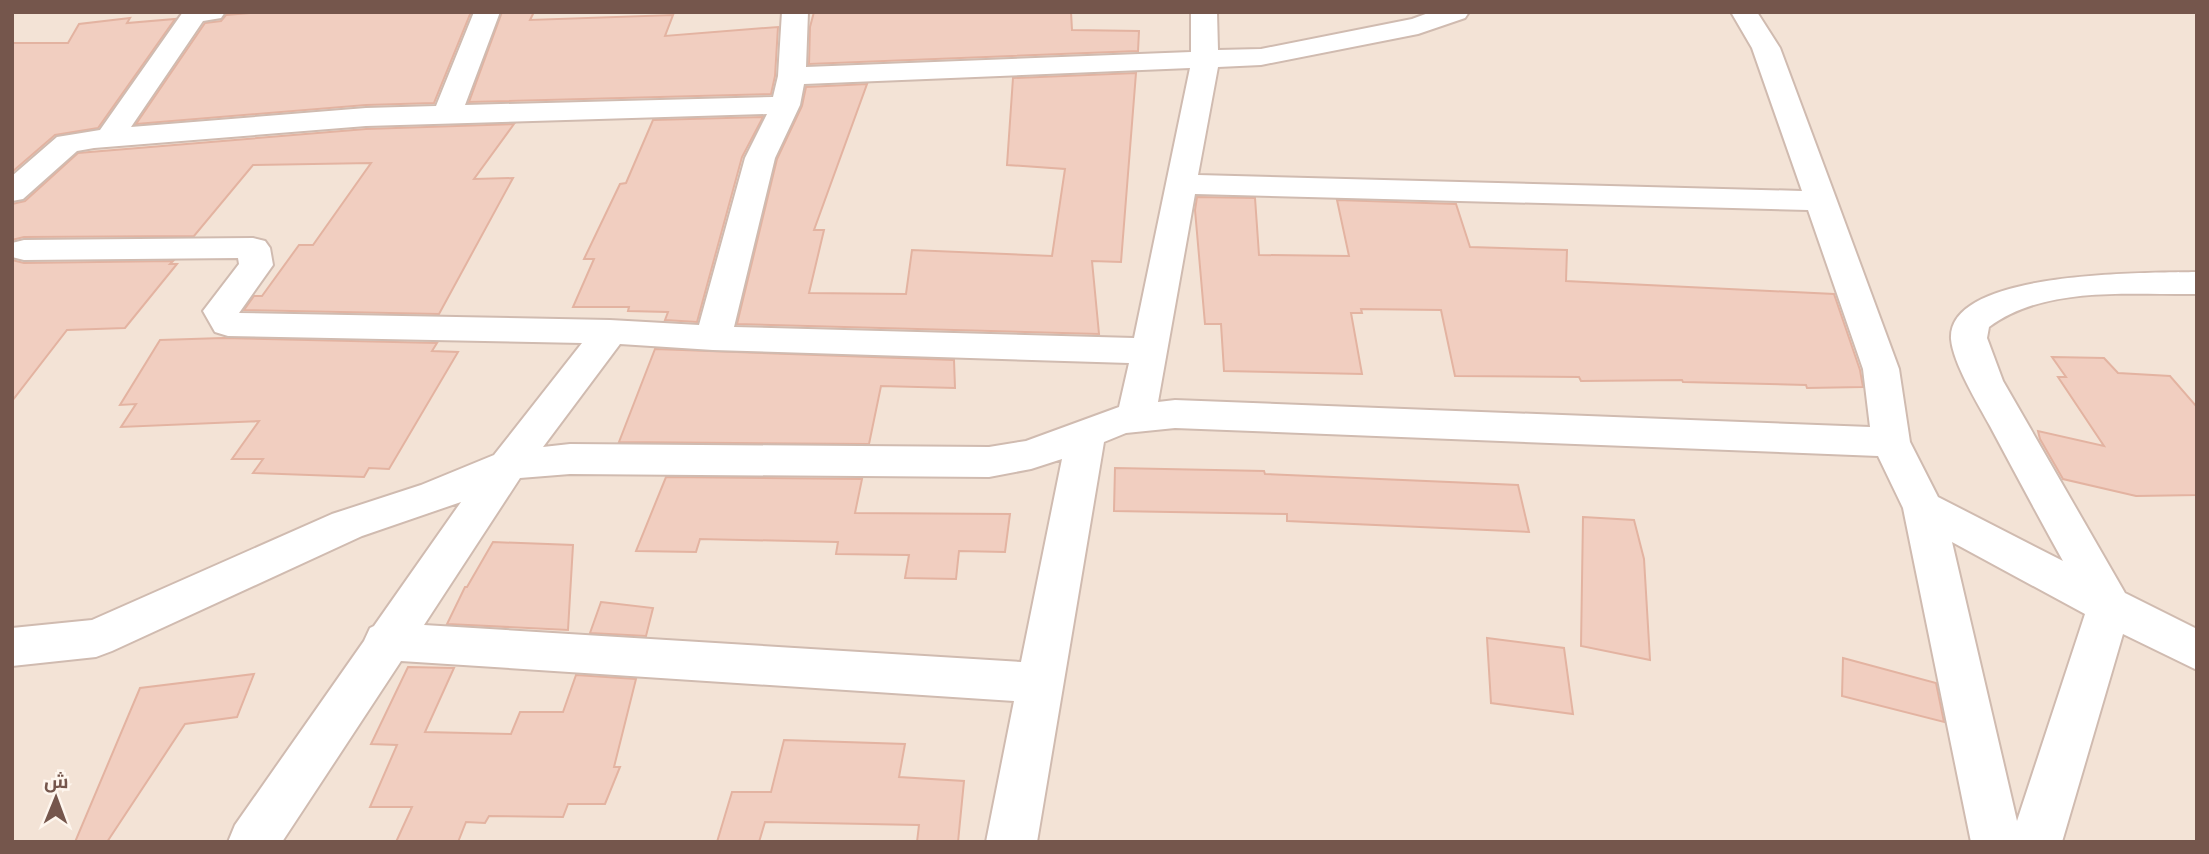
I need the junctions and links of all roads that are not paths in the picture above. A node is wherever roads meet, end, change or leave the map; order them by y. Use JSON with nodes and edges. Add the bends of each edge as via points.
{"nodes":[{"id":1,"x":212,"y":12,"type":"edge"},
{"id":2,"x":487,"y":12,"type":"edge"},
{"id":3,"x":795,"y":12,"type":"edge"},
{"id":4,"x":1204,"y":12,"type":"edge"},
{"id":5,"x":1457,"y":12,"type":"edge"},
{"id":6,"x":1744,"y":12,"type":"edge"},
{"id":7,"x":1205,"y":61,"type":"junction"},
{"id":8,"x":789,"y":90,"type":"junction"},
{"id":9,"x":447,"y":115,"type":"junction"},
{"id":10,"x":109,"y":138,"type":"junction"},
{"id":11,"x":1182,"y":184,"type":"junction"},
{"id":12,"x":12,"y":192,"type":"edge"},
{"id":13,"x":1821,"y":201,"type":"junction"},
{"id":14,"x":16,"y":254,"type":"edge"},
{"id":15,"x":2197,"y":283,"type":"edge"},
{"id":16,"x":610,"y":332,"type":"junction"},
{"id":17,"x":713,"y":338,"type":"junction"},
{"id":18,"x":1150,"y":351,"type":"junction"},
{"id":19,"x":1136,"y":419,"type":"junction"},
{"id":20,"x":1086,"y":434,"type":"junction"},
{"id":21,"x":1891,"y":442,"type":"junction"},
{"id":22,"x":509,"y":465,"type":"junction"},
{"id":23,"x":1923,"y":508,"type":"junction"},
{"id":24,"x":2109,"y":606,"type":"junction"},
{"id":25,"x":386,"y":641,"type":"junction"},
{"id":26,"x":12,"y":648,"type":"edge"},
{"id":27,"x":2197,"y":651,"type":"edge"},
{"id":28,"x":1040,"y":683,"type":"junction"},
{"id":29,"x":253,"y":842,"type":"edge"},
{"id":30,"x":1011,"y":842,"type":"edge"},
{"id":31,"x":1997,"y":842,"type":"edge"},
{"id":32,"x":2036,"y":842,"type":"edge"}],
"edges":[{"from":1,"to":10,"type":"street","via":[[195,14]]},
{"from":2,"to":9,"type":"street"},
{"from":3,"to":8,"type":"street"},
{"from":4,"to":7,"type":"street"},
{"from":5,"to":7,"type":"street","via":[[1418,26],[1328,46]]},
{"from":6,"to":13,"type":"street","via":[[1766,48]]},
{"from":7,"to":8,"type":"street"},
{"from":7,"to":11,"type":"street"},
{"from":8,"to":9,"type":"street"},
{"from":8,"to":17,"type":"street","via":[[760,158]]},
{"from":9,"to":10,"type":"street","via":[[366,117]]},
{"from":10,"to":12,"type":"street","via":[[68,142]]},
{"from":11,"to":13,"type":"street"},
{"from":11,"to":18,"type":"street"},
{"from":13,"to":21,"type":"street","via":[[1881,369]]},
{"from":14,"to":16,"type":"street","via":[[253,248],[256,265],[221,311],[228,324]]},
{"from":15,"to":24,"type":"street","via":[[2084,287],[2037,294],[1996,307],[1973,322],[1969,338],[1984,381]]},
{"from":16,"to":17,"type":"street"},
{"from":16,"to":22,"type":"street"},
{"from":17,"to":18,"type":"street"},
{"from":18,"to":19,"type":"street"},
{"from":19,"to":20,"type":"street"},
{"from":19,"to":21,"type":"street","via":[[1175,414]]},
{"from":20,"to":22,"type":"street","via":[[1031,455],[989,461],[570,459]]},
{"from":20,"to":28,"type":"street"},
{"from":21,"to":23,"type":"street"},
{"from":22,"to":25,"type":"street"},
{"from":22,"to":26,"type":"street","via":[[435,496],[347,524],[96,638]]},
{"from":23,"to":24,"type":"street"},
{"from":23,"to":31,"type":"street"},
{"from":24,"to":27,"type":"street"},
{"from":24,"to":32,"type":"street"},
{"from":25,"to":28,"type":"street"},
{"from":25,"to":29,"type":"street"},
{"from":28,"to":30,"type":"street"}]}
